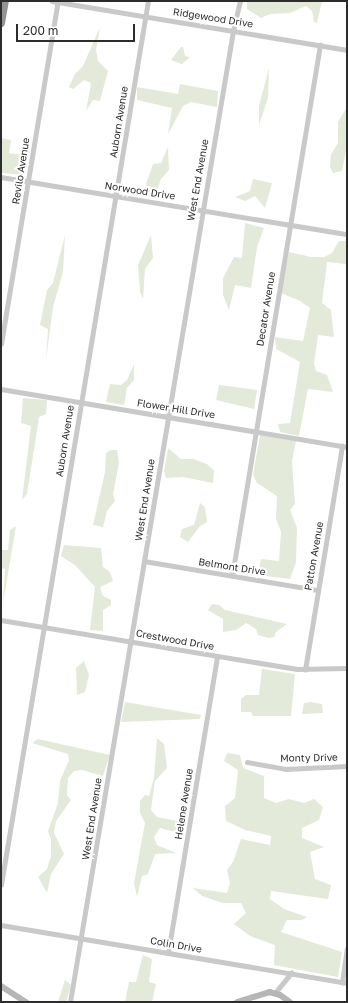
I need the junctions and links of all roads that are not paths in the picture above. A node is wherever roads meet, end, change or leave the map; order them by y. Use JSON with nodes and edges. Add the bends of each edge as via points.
{"nodes":[{"id":1,"x":5,"y":1,"type":"edge"},
{"id":2,"x":52,"y":1,"type":"edge"},
{"id":3,"x":148,"y":1,"type":"edge"},
{"id":4,"x":240,"y":1,"type":"edge"},
{"id":5,"x":58,"y":2,"type":"edge"},
{"id":6,"x":145,"y":16,"type":"junction"},
{"id":7,"x":1,"y":23,"type":"edge"},
{"id":8,"x":232,"y":31,"type":"junction"},
{"id":9,"x":320,"y":45,"type":"junction"},
{"id":10,"x":347,"y":50,"type":"edge"},
{"id":11,"x":1,"y":177,"type":"edge"},
{"id":12,"x":28,"y":181,"type":"junction"},
{"id":13,"x":115,"y":196,"type":"junction"},
{"id":14,"x":202,"y":211,"type":"junction"},
{"id":15,"x":289,"y":225,"type":"junction"},
{"id":16,"x":347,"y":234,"type":"edge"},
{"id":17,"x":1,"y":344,"type":"edge"},
{"id":18,"x":1,"y":389,"type":"edge"},
{"id":19,"x":80,"y":402,"type":"junction"},
{"id":20,"x":168,"y":417,"type":"junction"},
{"id":21,"x":255,"y":431,"type":"junction"},
{"id":22,"x":345,"y":446,"type":"edge"},
{"id":23,"x":144,"y":561,"type":"junction"},
{"id":24,"x":232,"y":576,"type":"junction"},
{"id":25,"x":318,"y":590,"type":"junction"},
{"id":26,"x":1,"y":620,"type":"edge"},
{"id":27,"x":43,"y":626,"type":"junction"},
{"id":28,"x":130,"y":642,"type":"junction"},
{"id":29,"x":217,"y":657,"type":"junction"},
{"id":30,"x":347,"y":668,"type":"edge"},
{"id":31,"x":305,"y":670,"type":"junction"},
{"id":32,"x":247,"y":762,"type":"dead end"},
{"id":33,"x":347,"y":766,"type":"edge"},
{"id":34,"x":1,"y":885,"type":"edge"},
{"id":35,"x":1,"y":925,"type":"edge"},
{"id":36,"x":81,"y":937,"type":"junction"},
{"id":37,"x":347,"y":949,"type":"edge"},
{"id":38,"x":168,"y":953,"type":"junction"},
{"id":39,"x":291,"y":973,"type":"junction"},
{"id":40,"x":344,"y":983,"type":"edge"},
{"id":41,"x":1,"y":986,"type":"edge"},
{"id":42,"x":275,"y":993,"type":"junction"},
{"id":43,"x":26,"y":1002,"type":"edge"},
{"id":44,"x":70,"y":1002,"type":"edge"},
{"id":45,"x":237,"y":1002,"type":"edge"},
{"id":46,"x":290,"y":1002,"type":"edge"}],
"edges":[{"from":1,"to":7,"type":"highway"},
{"from":2,"to":5,"type":"street","name":"Ridgewood Drive"},
{"from":3,"to":6,"type":"street","name":"Auborn Avenue"},
{"from":4,"to":8,"type":"street","name":"West End Avenue"},
{"from":5,"to":6,"type":"street","name":"Ridgewood Drive"},
{"from":5,"to":12,"type":"street","name":"Revilo Avenue"},
{"from":6,"to":8,"type":"street","name":"Ridgewood Drive"},
{"from":6,"to":13,"type":"street","name":"Auborn Avenue"},
{"from":8,"to":9,"type":"street","name":"Ridgewood Drive"},
{"from":8,"to":14,"type":"street","name":"West End Avenue"},
{"from":9,"to":10,"type":"street","name":"Ridgewood Drive"},
{"from":9,"to":15,"type":"street","name":"Decator Avenue"},
{"from":11,"to":12,"type":"street","name":"Norwood Drive"},
{"from":12,"to":13,"type":"street","name":"Norwood Drive"},
{"from":12,"to":17,"type":"street","name":"Revilo Avenue"},
{"from":13,"to":14,"type":"street","name":"Norwood Drive"},
{"from":13,"to":19,"type":"street","name":"Auborn Avenue"},
{"from":14,"to":15,"type":"street","name":"Norwood Drive"},
{"from":14,"to":20,"type":"street","name":"West End Avenue"},
{"from":15,"to":16,"type":"street","name":"Norwood Drive"},
{"from":15,"to":21,"type":"street","name":"Decator Avenue"},
{"from":18,"to":19,"type":"street","name":"Flower Hill Drive"},
{"from":19,"to":20,"type":"street","name":"Flower Hill Drive"},
{"from":19,"to":27,"type":"street","name":"Auborn Avenue"},
{"from":20,"to":21,"type":"street","name":"Flower Hill Drive"},
{"from":20,"to":23,"type":"street","name":"West End Avenue"},
{"from":21,"to":22,"type":"street","name":"Flower Hill Drive"},
{"from":21,"to":24,"type":"street","name":"Decator Avenue"},
{"from":22,"to":25,"type":"street","name":"Patton Avenue"},
{"from":23,"to":24,"type":"street","name":"Belmont Drive"},
{"from":23,"to":28,"type":"street","name":"West End Avenue"},
{"from":24,"to":25,"type":"street","name":"Belmont Drive"},
{"from":25,"to":31,"type":"street","name":"Patton Avenue"},
{"from":26,"to":27,"type":"street","name":"Crestwood Drive"},
{"from":27,"to":28,"type":"street","name":"Crestwood Drive"},
{"from":27,"to":34,"type":"street","name":"Auborn Avenue"},
{"from":28,"to":29,"type":"street","name":"Crestwood Drive"},
{"from":28,"to":36,"type":"street","name":"West End Avenue"},
{"from":29,"to":31,"type":"street","name":"Crestwood Drive"},
{"from":29,"to":38,"type":"street","name":"Helene Avenue"},
{"from":30,"to":31,"type":"street","name":"Crestwood Drive"},
{"from":32,"to":33,"type":"street","name":"Monty Drive","via":[[285,769]]},
{"from":35,"to":36,"type":"street","name":"Colin Drive"},
{"from":36,"to":38,"type":"street","name":"Colin Drive"},
{"from":36,"to":44,"type":"street","name":"West End Avenue"},
{"from":37,"to":40,"type":"street"},
{"from":38,"to":39,"type":"street","name":"Colin Drive"},
{"from":39,"to":40,"type":"street","name":"Colin Drive"},
{"from":39,"to":42,"type":"street"},
{"from":41,"to":43,"type":"main road"},
{"from":42,"to":45,"type":"main road","via":[[260,994]]},
{"from":42,"to":46,"type":"main road"}]}
